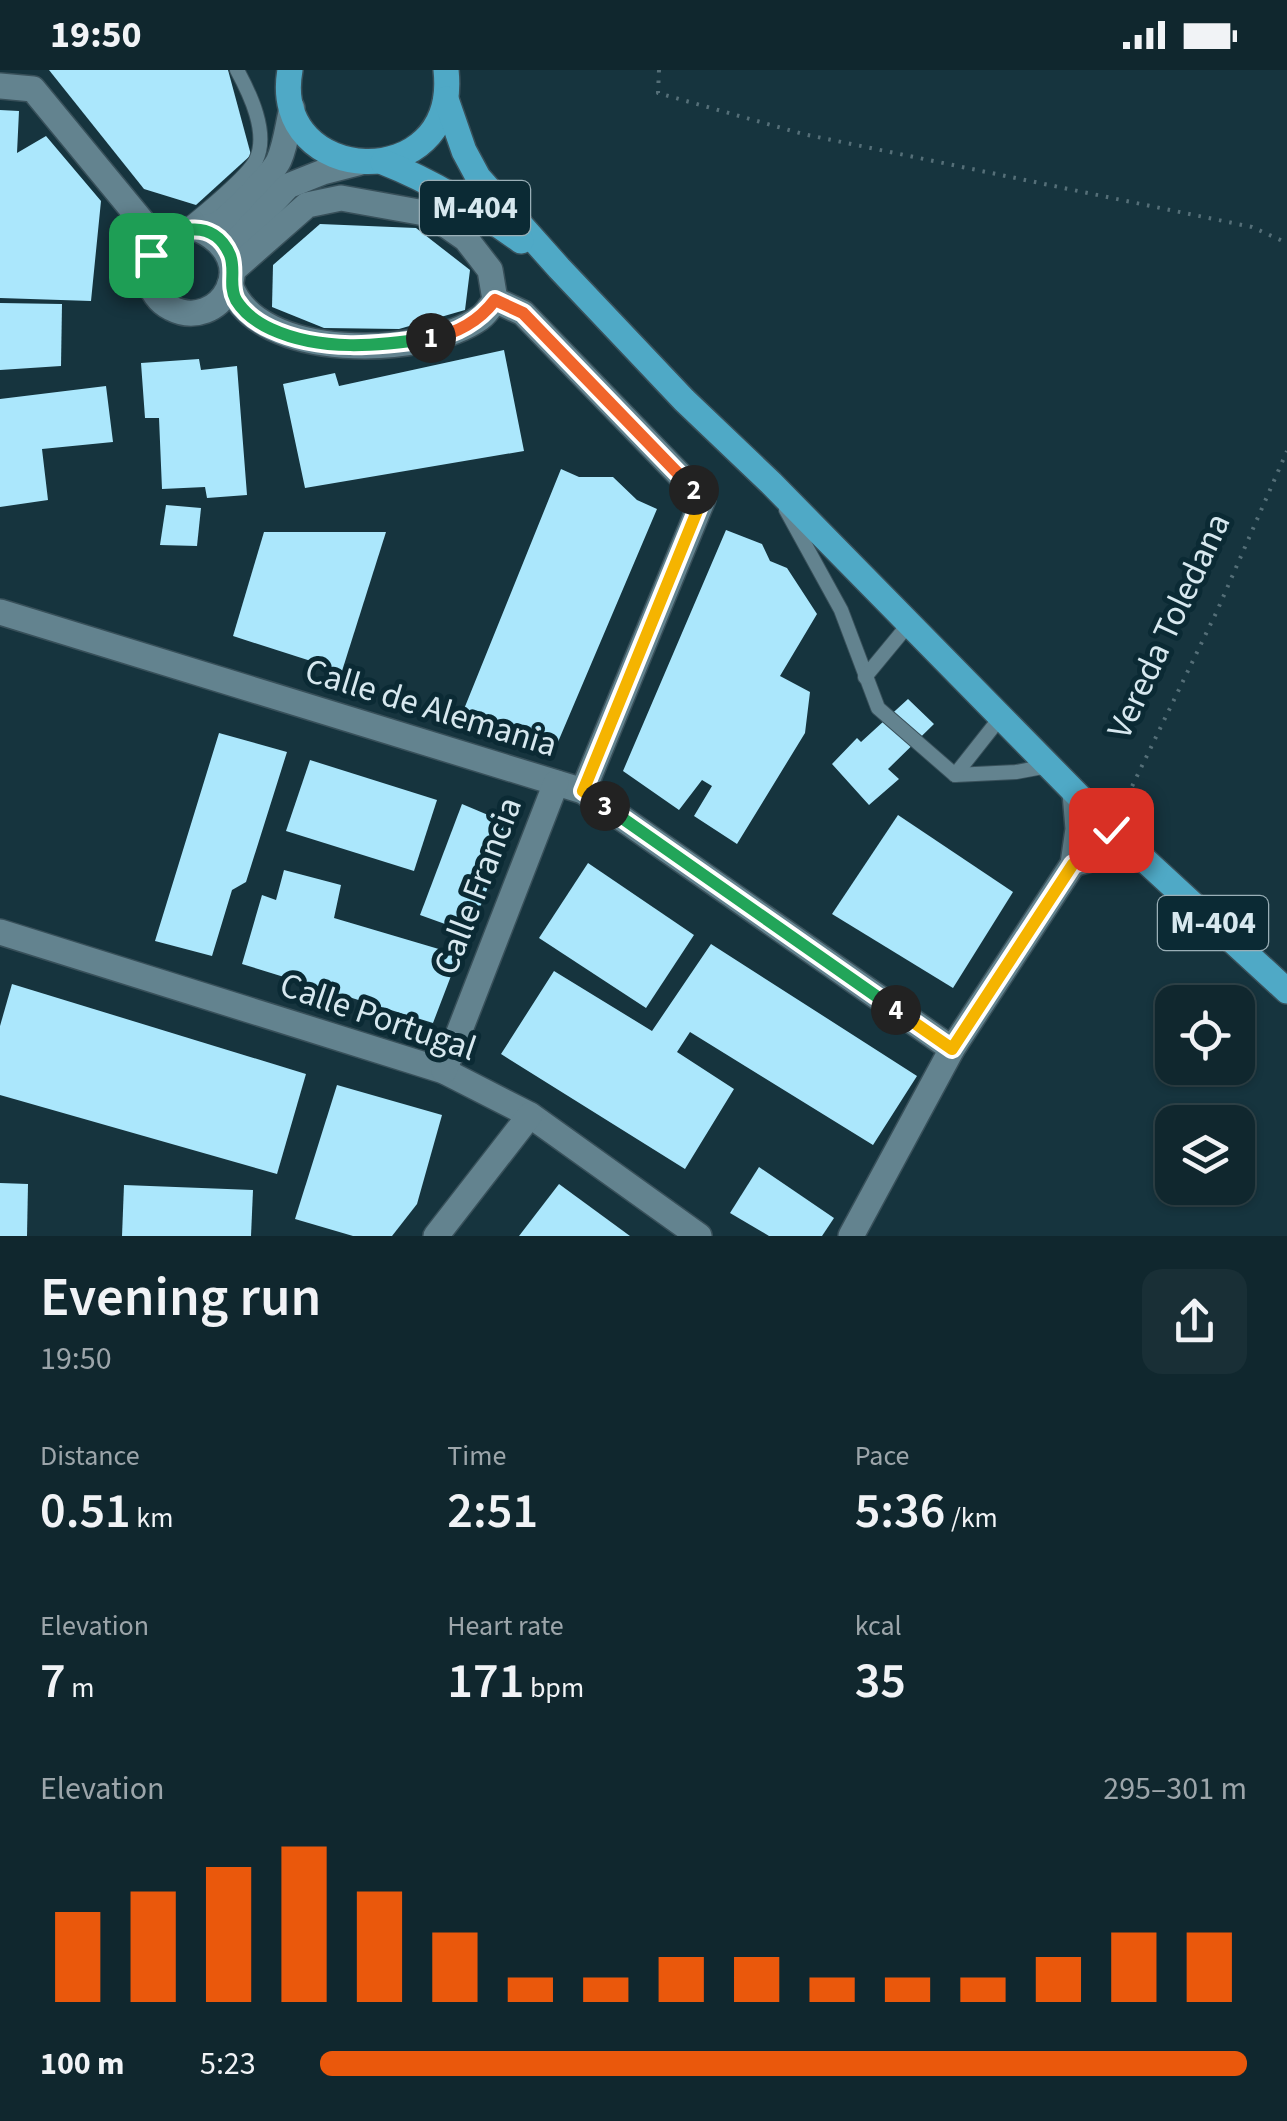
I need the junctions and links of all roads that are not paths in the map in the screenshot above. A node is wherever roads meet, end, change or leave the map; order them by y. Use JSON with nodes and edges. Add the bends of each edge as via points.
{"nodes":[{"id":1,"x":237,"y":70,"type":"edge"},
{"id":2,"x":446,"y":70,"type":"edge"},
{"id":3,"x":288,"y":72,"type":"edge"},
{"id":4,"x":0,"y":86,"type":"edge"},
{"id":5,"x":446,"y":99,"type":"junction"},
{"id":6,"x":292,"y":108,"type":"junction"},
{"id":7,"x":370,"y":162,"type":"junction"},
{"id":8,"x":191,"y":229,"type":"junction"},
{"id":9,"x":159,"y":242,"type":"junction"},
{"id":10,"x":230,"y":268,"type":"junction"},
{"id":11,"x":559,"y":268,"type":"junction"},
{"id":12,"x":495,"y":300,"type":"junction"},
{"id":13,"x":771,"y":484,"type":"junction"},
{"id":14,"x":0,"y":612,"type":"edge"},
{"id":15,"x":908,"y":625,"type":"junction"},
{"id":16,"x":865,"y":676,"type":"junction"},
{"id":17,"x":1000,"y":718,"type":"junction"},
{"id":18,"x":1048,"y":766,"type":"junction"},
{"id":19,"x":955,"y":775,"type":"junction"},
{"id":20,"x":556,"y":783,"type":"junction"},
{"id":21,"x":583,"y":791,"type":"junction"},
{"id":22,"x":1075,"y":794,"type":"junction"},
{"id":23,"x":1139,"y":855,"type":"junction"},
{"id":24,"x":1073,"y":864,"type":"junction"},
{"id":25,"x":0,"y":932,"type":"edge"},
{"id":26,"x":1287,"y":991,"type":"edge"},
{"id":27,"x":952,"y":1049,"type":"junction"},
{"id":28,"x":444,"y":1071,"type":"junction"},
{"id":29,"x":530,"y":1115,"type":"junction"},
{"id":30,"x":436,"y":1236,"type":"edge"},
{"id":31,"x":699,"y":1236,"type":"edge"},
{"id":32,"x":854,"y":1236,"type":"edge"}],
"edges":[{"from":1,"to":8,"type":"lane","via":[[260,138],[256,161]]},
{"from":2,"to":5,"type":"main road","number":"M-404"},
{"from":3,"to":6,"type":"main road"},
{"from":4,"to":9,"type":"street","via":[[33,89]]},
{"from":5,"to":7,"type":"main road","number":"M-404","via":[[417,146]]},
{"from":5,"to":11,"type":"main road","number":"M-404","via":[[478,177]]},
{"from":6,"to":7,"type":"main road","number":"M-404","via":[[324,150]]},
{"from":6,"to":8,"type":"street","via":[[278,163],[220,224]]},
{"from":7,"to":10,"type":"street","via":[[288,186],[260,213]]},
{"from":7,"to":11,"type":"main road","number":"M-404","via":[[427,179]]},
{"from":8,"to":9,"type":"street"},
{"from":8,"to":10,"type":"street","via":[[217,238]]},
{"from":9,"to":10,"type":"street","via":[[148,269],[150,286],[169,307],[212,307],[224,297]]},
{"from":10,"to":12,"type":"street","via":[[235,298],[246,313],[271,329],[330,344],[387,345],[443,336],[482,317]]},
{"from":10,"to":12,"type":"street","via":[[306,204],[341,198],[430,214],[466,239],[490,270]]},
{"from":11,"to":13,"type":"main road","number":"M-404"},
{"from":12,"to":21,"type":"street","via":[[523,313],[702,499]]},
{"from":13,"to":15,"type":"main road","number":"M-404"},
{"from":13,"to":16,"type":"lane","via":[[841,610]]},
{"from":14,"to":20,"type":"street","name":"Calle de Alemania"},
{"from":15,"to":16,"type":"lane"},
{"from":15,"to":17,"type":"main road","number":"M-404"},
{"from":16,"to":19,"type":"lane","via":[[878,708]]},
{"from":17,"to":18,"type":"main road","number":"M-404"},
{"from":17,"to":19,"type":"lane"},
{"from":18,"to":19,"type":"lane"},
{"from":18,"to":22,"type":"main road","number":"M-404"},
{"from":20,"to":21,"type":"street","name":"Calle de Alemania"},
{"from":20,"to":28,"type":"street","name":"Calle Francia"},
{"from":21,"to":27,"type":"street","name":"Calle de Alemania"},
{"from":22,"to":23,"type":"main road","number":"M-404"},
{"from":22,"to":24,"type":"street"},
{"from":23,"to":24,"type":"street"},
{"from":23,"to":26,"type":"main road","number":"M-404"},
{"from":24,"to":27,"type":"street"},
{"from":25,"to":28,"type":"street","name":"Calle Portugal"},
{"from":27,"to":32,"type":"street"},
{"from":28,"to":29,"type":"street","name":"Calle Portugal"},
{"from":29,"to":30,"type":"street"},
{"from":29,"to":31,"type":"street","name":"Calle Portugal"}]}
